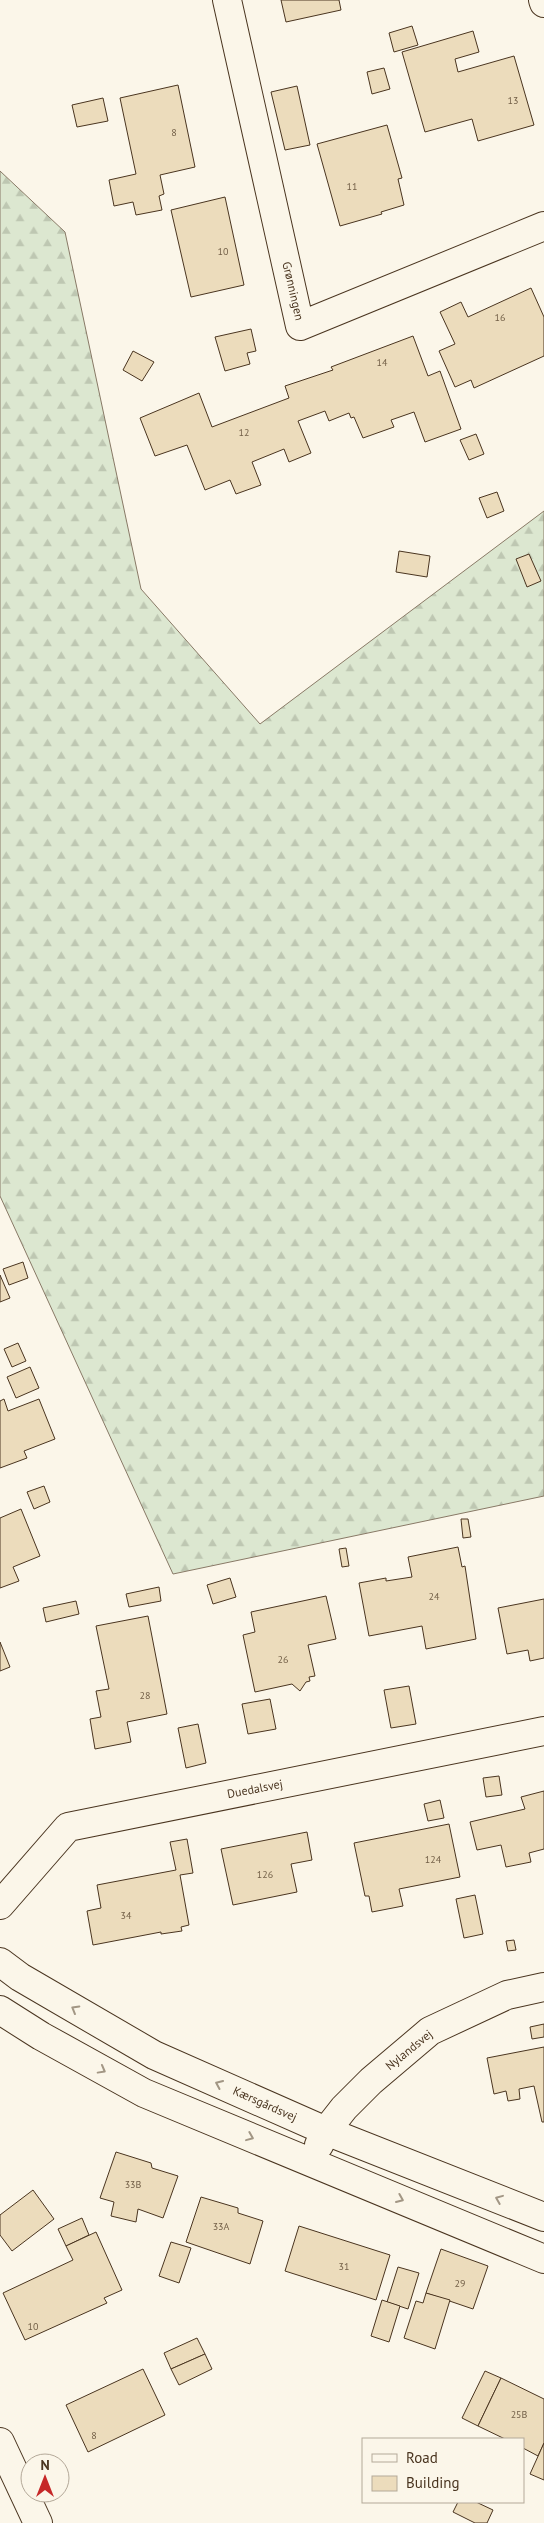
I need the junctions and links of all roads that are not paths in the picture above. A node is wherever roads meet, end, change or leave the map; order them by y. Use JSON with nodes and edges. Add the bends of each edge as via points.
{"nodes":[{"id":1,"x":227,"y":0,"type":"edge"},
{"id":2,"x":544,"y":226,"type":"edge"},
{"id":3,"x":544,"y":1730,"type":"edge"},
{"id":4,"x":0,"y":1905,"type":"edge"},
{"id":5,"x":0,"y":1962,"type":"edge"},
{"id":6,"x":544,"y":1987,"type":"edge"},
{"id":7,"x":0,"y":2010,"type":"edge"},
{"id":8,"x":326,"y":2131,"type":"junction"},
{"id":9,"x":310,"y":2161,"type":"junction"},
{"id":10,"x":544,"y":2217,"type":"edge"},
{"id":11,"x":544,"y":2260,"type":"edge"},
{"id":12,"x":0,"y":2442,"type":"edge"},
{"id":13,"x":38,"y":2523,"type":"edge"}],
"edges":[{"from":1,"to":2,"type":"street","name":"Grønningen","via":[[300,326]]},
{"from":3,"to":4,"type":"street","name":"Duedalsvej","via":[[68,1827]]},
{"from":8,"to":5,"type":"street","name":"Kærsgårdsvej","one_way":true,"via":[[154,2056]]},
{"from":6,"to":8,"type":"street","name":"Nylandsvej","via":[[507,1995],[430,2031],[371,2081]]},
{"from":7,"to":9,"type":"street","one_way":true,"via":[[144,2093]]},
{"from":8,"to":9,"type":"street","name":"Nylandsvej"},
{"from":10,"to":8,"type":"street","name":"Kærsgårdsvej","one_way":true},
{"from":9,"to":11,"type":"street","one_way":true},
{"from":12,"to":13,"type":"street"}]}
